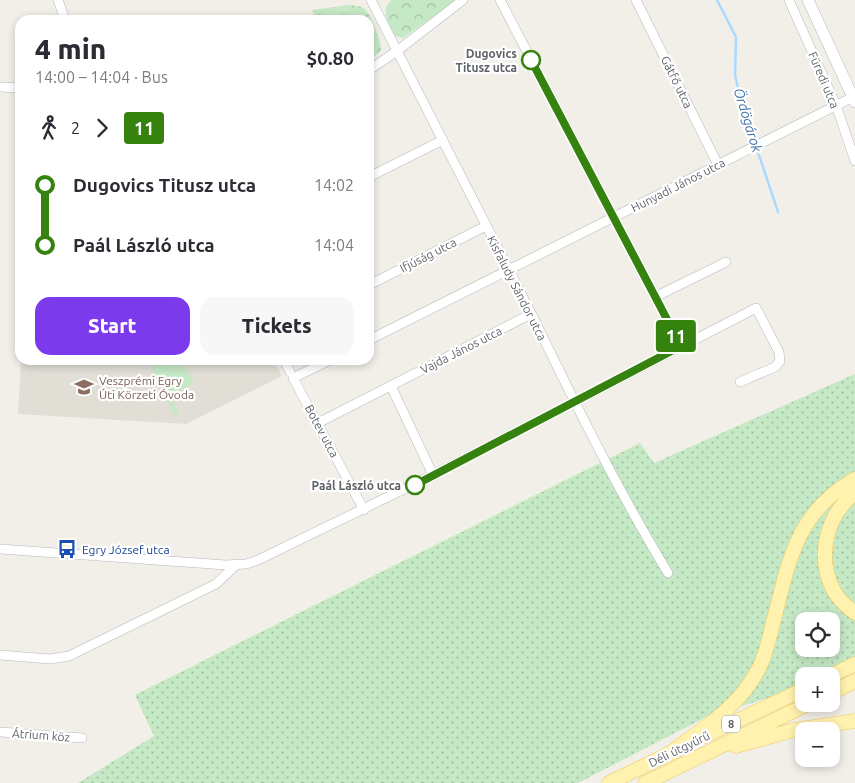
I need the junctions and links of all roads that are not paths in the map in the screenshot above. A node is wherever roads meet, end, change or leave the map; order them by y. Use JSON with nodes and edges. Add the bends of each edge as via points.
{"nodes":[{"id":1,"x":58,"y":0,"type":"edge"},
{"id":2,"x":372,"y":0,"type":"edge"},
{"id":3,"x":463,"y":0,"type":"edge"},
{"id":4,"x":500,"y":0,"type":"edge"},
{"id":5,"x":636,"y":0,"type":"edge"},
{"id":6,"x":789,"y":0,"type":"edge"},
{"id":7,"x":808,"y":0,"type":"edge"},
{"id":8,"x":63,"y":15,"type":"edge"},
{"id":9,"x":397,"y":51,"type":"junction"},
{"id":10,"x":374,"y":67,"type":"edge"},
{"id":11,"x":0,"y":87,"type":"edge"},
{"id":12,"x":15,"y":88,"type":"edge"},
{"id":13,"x":854,"y":99,"type":"edge"},
{"id":14,"x":836,"y":105,"type":"junction"},
{"id":15,"x":443,"y":140,"type":"junction"},
{"id":16,"x":855,"y":161,"type":"edge"},
{"id":17,"x":718,"y":165,"type":"junction"},
{"id":18,"x":374,"y":174,"type":"edge"},
{"id":19,"x":614,"y":217,"type":"junction"},
{"id":20,"x":486,"y":226,"type":"junction"},
{"id":21,"x":726,"y":262,"type":"dead end"},
{"id":22,"x":509,"y":270,"type":"junction"},
{"id":23,"x":374,"y":282,"type":"edge"},
{"id":24,"x":655,"y":297,"type":"junction"},
{"id":25,"x":531,"y":314,"type":"junction"},
{"id":26,"x":374,"y":338,"type":"edge"},
{"id":27,"x":681,"y":346,"type":"junction"},
{"id":28,"x":287,"y":365,"type":"edge"},
{"id":29,"x":317,"y":365,"type":"edge"},
{"id":30,"x":292,"y":375,"type":"junction"},
{"id":31,"x":740,"y":382,"type":"dead end"},
{"id":32,"x":391,"y":386,"type":"junction"},
{"id":33,"x":573,"y":402,"type":"junction"},
{"id":34,"x":318,"y":423,"type":"junction"},
{"id":35,"x":434,"y":475,"type":"junction"},
{"id":36,"x":855,"y":479,"type":"edge"},
{"id":37,"x":855,"y":493,"type":"edge"},
{"id":38,"x":855,"y":499,"type":"edge"},
{"id":39,"x":840,"y":508,"type":"junction"},
{"id":40,"x":364,"y":510,"type":"junction"},
{"id":41,"x":0,"y":548,"type":"edge"},
{"id":42,"x":236,"y":565,"type":"junction"},
{"id":43,"x":668,"y":573,"type":"dead end"},
{"id":44,"x":855,"y":614,"type":"edge"},
{"id":45,"x":0,"y":655,"type":"edge"},
{"id":46,"x":855,"y":664,"type":"edge"},
{"id":47,"x":840,"y":671,"type":"edge"},
{"id":48,"x":855,"y":681,"type":"edge"},
{"id":49,"x":840,"y":688,"type":"edge"},
{"id":50,"x":795,"y":693,"type":"edge"},
{"id":51,"x":795,"y":710,"type":"edge"},
{"id":52,"x":855,"y":721,"type":"edge"},
{"id":53,"x":0,"y":732,"type":"edge"},
{"id":54,"x":82,"y":738,"type":"dead end"},
{"id":55,"x":670,"y":754,"type":"junction"},
{"id":56,"x":706,"y":754,"type":"junction"},
{"id":57,"x":609,"y":783,"type":"edge"},
{"id":58,"x":646,"y":783,"type":"edge"}],
"edges":[{"from":1,"to":8,"type":"street"},
{"from":2,"to":9,"type":"street","name":"Kisfaludy Sándor utca"},
{"from":3,"to":9,"type":"street"},
{"from":4,"to":19,"type":"street"},
{"from":5,"to":17,"type":"street","name":"Gátfő utca"},
{"from":6,"to":14,"type":"street","name":"Füredi utca"},
{"from":7,"to":13,"type":"street"},
{"from":9,"to":10,"type":"street"},
{"from":9,"to":15,"type":"street","name":"Kisfaludy Sándor utca"},
{"from":11,"to":12,"type":"street"},
{"from":13,"to":14,"type":"street","name":"Hunyadi János utca"},
{"from":14,"to":16,"type":"street","name":"Füredi utca"},
{"from":14,"to":17,"type":"street","name":"Hunyadi János utca"},
{"from":15,"to":18,"type":"street"},
{"from":15,"to":20,"type":"street","name":"Kisfaludy Sándor utca"},
{"from":17,"to":19,"type":"street","name":"Hunyadi János utca"},
{"from":19,"to":22,"type":"street","name":"Hunyadi János utca"},
{"from":19,"to":24,"type":"street"},
{"from":20,"to":22,"type":"street","name":"Kisfaludy Sándor utca"},
{"from":20,"to":23,"type":"street","name":"Ifjúság utca"},
{"from":21,"to":24,"type":"street"},
{"from":22,"to":25,"type":"street","name":"Kisfaludy Sándor utca"},
{"from":22,"to":26,"type":"street","name":"Hunyadi János utca"},
{"from":24,"to":27,"type":"street"},
{"from":25,"to":32,"type":"street","name":"Vajda János utca"},
{"from":25,"to":33,"type":"street","name":"Kisfaludy Sándor utca"},
{"from":27,"to":31,"type":"street","via":[[756,308],[779,352],[780,361],[775,368]]},
{"from":27,"to":33,"type":"street"},
{"from":28,"to":30,"type":"street","name":"Botev utca"},
{"from":29,"to":30,"type":"street"},
{"from":30,"to":34,"type":"street","name":"Botev utca"},
{"from":32,"to":34,"type":"street","name":"Vajda János utca"},
{"from":32,"to":35,"type":"street"},
{"from":33,"to":35,"type":"street"},
{"from":33,"to":43,"type":"street","name":"Kisfaludy Sándor utca"},
{"from":34,"to":40,"type":"street","name":"Botev utca"},
{"from":35,"to":40,"type":"street"},
{"from":36,"to":55,"type":"main road","via":[[826,501],[790,554],[758,671],[718,720]]},
{"from":37,"to":39,"type":"main road"},
{"from":38,"to":39,"type":"main road"},
{"from":39,"to":44,"type":"main road","via":[[833,516],[828,531],[827,566],[834,591]]},
{"from":40,"to":42,"type":"street","via":[[258,560]]},
{"from":41,"to":42,"type":"street"},
{"from":42,"to":45,"type":"street","via":[[216,584],[69,656],[50,659]]},
{"from":46,"to":47,"type":"main road"},
{"from":48,"to":49,"type":"main road"},
{"from":50,"to":55,"type":"main road","name":"Déli útgyűrű","number":"8"},
{"from":51,"to":56,"type":"main road","name":"Déli útgyűrű","number":"8"},
{"from":52,"to":56,"type":"main road","via":[[794,730]]},
{"from":53,"to":54,"type":"street","name":"Átrium köz"},
{"from":55,"to":57,"type":"main road","name":"Déli útgyűrű","number":"8"},
{"from":56,"to":58,"type":"main road","name":"Déli útgyűrű","number":"8"}]}
